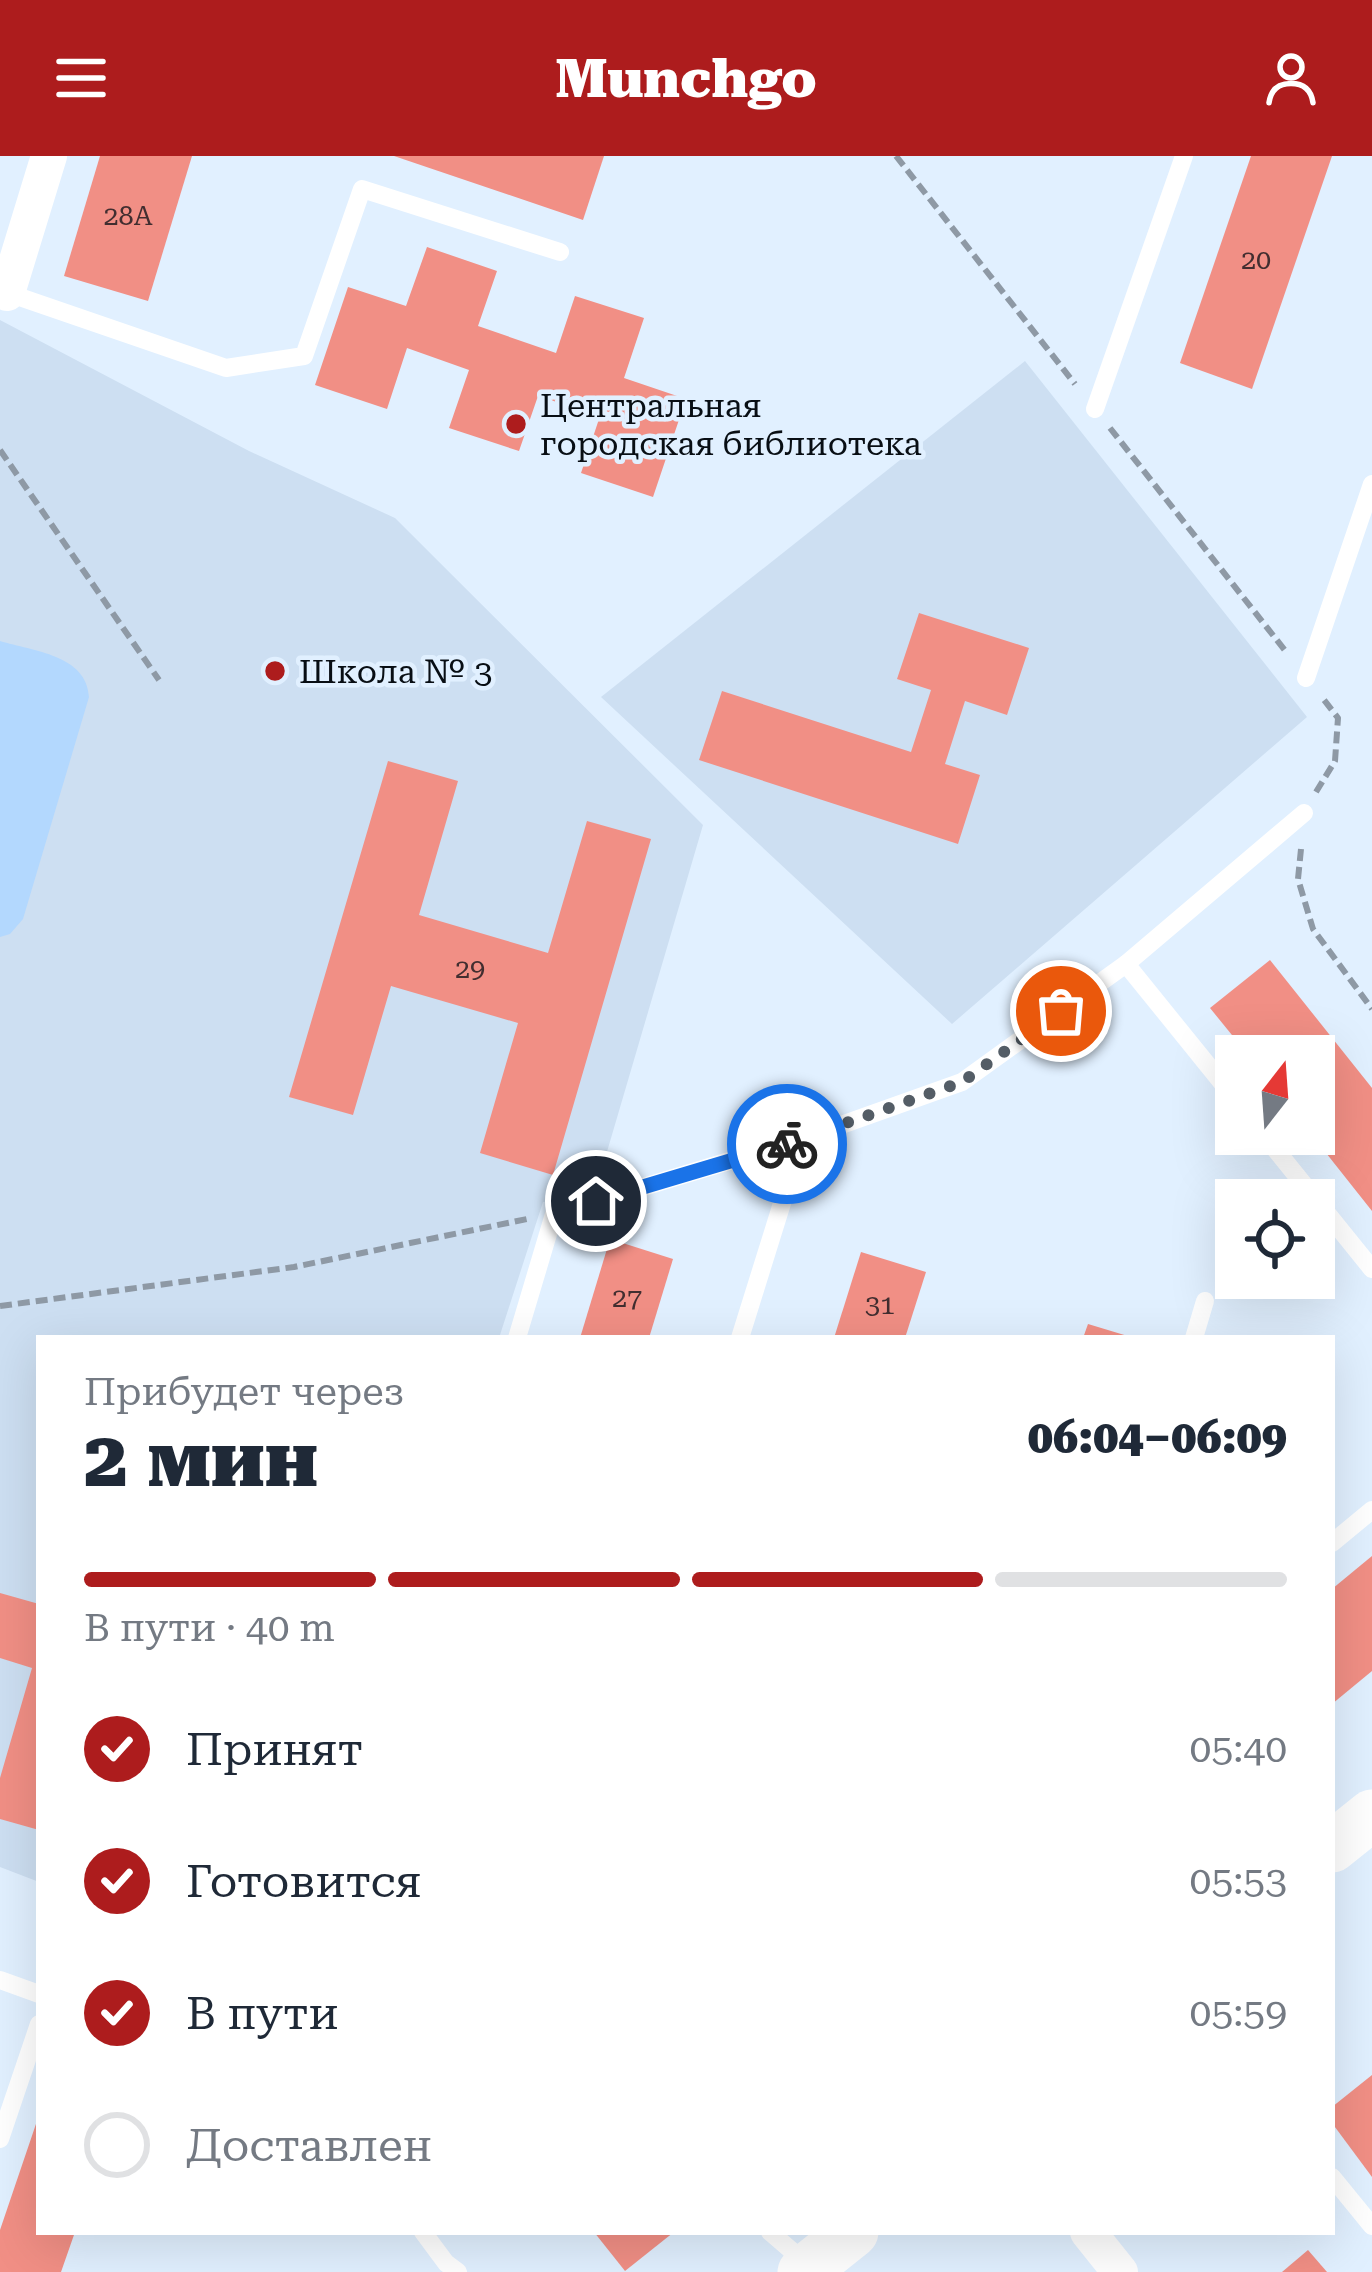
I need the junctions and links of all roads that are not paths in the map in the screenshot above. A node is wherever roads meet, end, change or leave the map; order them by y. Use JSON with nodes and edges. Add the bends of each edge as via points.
{"nodes":[{"id":1,"x":49,"y":156,"type":"edge"},
{"id":2,"x":1184,"y":156,"type":"edge"},
{"id":3,"x":560,"y":252,"type":"dead end"},
{"id":4,"x":3,"y":292,"type":"edge"},
{"id":5,"x":1095,"y":409,"type":"road end"},
{"id":6,"x":1372,"y":484,"type":"edge"},
{"id":7,"x":1306,"y":678,"type":"road end"},
{"id":8,"x":1304,"y":813,"type":"road end"},
{"id":9,"x":1126,"y":964,"type":"junction"},
{"id":10,"x":1215,"y":1074,"type":"edge"},
{"id":11,"x":802,"y":1139,"type":"junction"},
{"id":12,"x":1280,"y":1155,"type":"edge"},
{"id":13,"x":1372,"y":1269,"type":"edge"},
{"id":14,"x":1205,"y":1301,"type":"dead end"},
{"id":15,"x":518,"y":1335,"type":"edge"},
{"id":16,"x":741,"y":1335,"type":"edge"},
{"id":17,"x":1195,"y":1335,"type":"edge"},
{"id":18,"x":1372,"y":1510,"type":"edge"},
{"id":19,"x":1335,"y":1541,"type":"edge"},
{"id":20,"x":1372,"y":1815,"type":"edge"},
{"id":21,"x":1335,"y":1845,"type":"edge"},
{"id":22,"x":0,"y":1980,"type":"edge"},
{"id":23,"x":36,"y":1993,"type":"edge"},
{"id":24,"x":36,"y":2033,"type":"edge"},
{"id":25,"x":0,"y":2139,"type":"edge"},
{"id":26,"x":1335,"y":2181,"type":"edge"},
{"id":27,"x":1372,"y":2226,"type":"edge"},
{"id":28,"x":425,"y":2235,"type":"edge"},
{"id":29,"x":773,"y":2235,"type":"edge"},
{"id":30,"x":849,"y":2235,"type":"edge"},
{"id":31,"x":1090,"y":2235,"type":"edge"},
{"id":32,"x":446,"y":2269,"type":"edge"},
{"id":33,"x":806,"y":2269,"type":"edge"},
{"id":34,"x":1120,"y":2272,"type":"edge"}],
"edges":[{"from":1,"to":4,"type":"street"},
{"from":2,"to":5,"type":"lane"},
{"from":3,"to":4,"type":"lane","via":[[362,189],[304,356],[226,368]]},
{"from":6,"to":7,"type":"lane"},
{"from":8,"to":9,"type":"lane"},
{"from":9,"to":10,"type":"lane"},
{"from":9,"to":11,"type":"lane","via":[[962,1082]]},
{"from":11,"to":15,"type":"lane","via":[[554,1214]]},
{"from":11,"to":16,"type":"lane"},
{"from":12,"to":13,"type":"lane"},
{"from":14,"to":17,"type":"lane"},
{"from":18,"to":19,"type":"lane"},
{"from":20,"to":21,"type":"main road"},
{"from":22,"to":23,"type":"lane"},
{"from":24,"to":25,"type":"lane"},
{"from":26,"to":27,"type":"lane"},
{"from":28,"to":32,"type":"lane"},
{"from":29,"to":33,"type":"lane"},
{"from":30,"to":33,"type":"main road"},
{"from":31,"to":34,"type":"street"}]}
